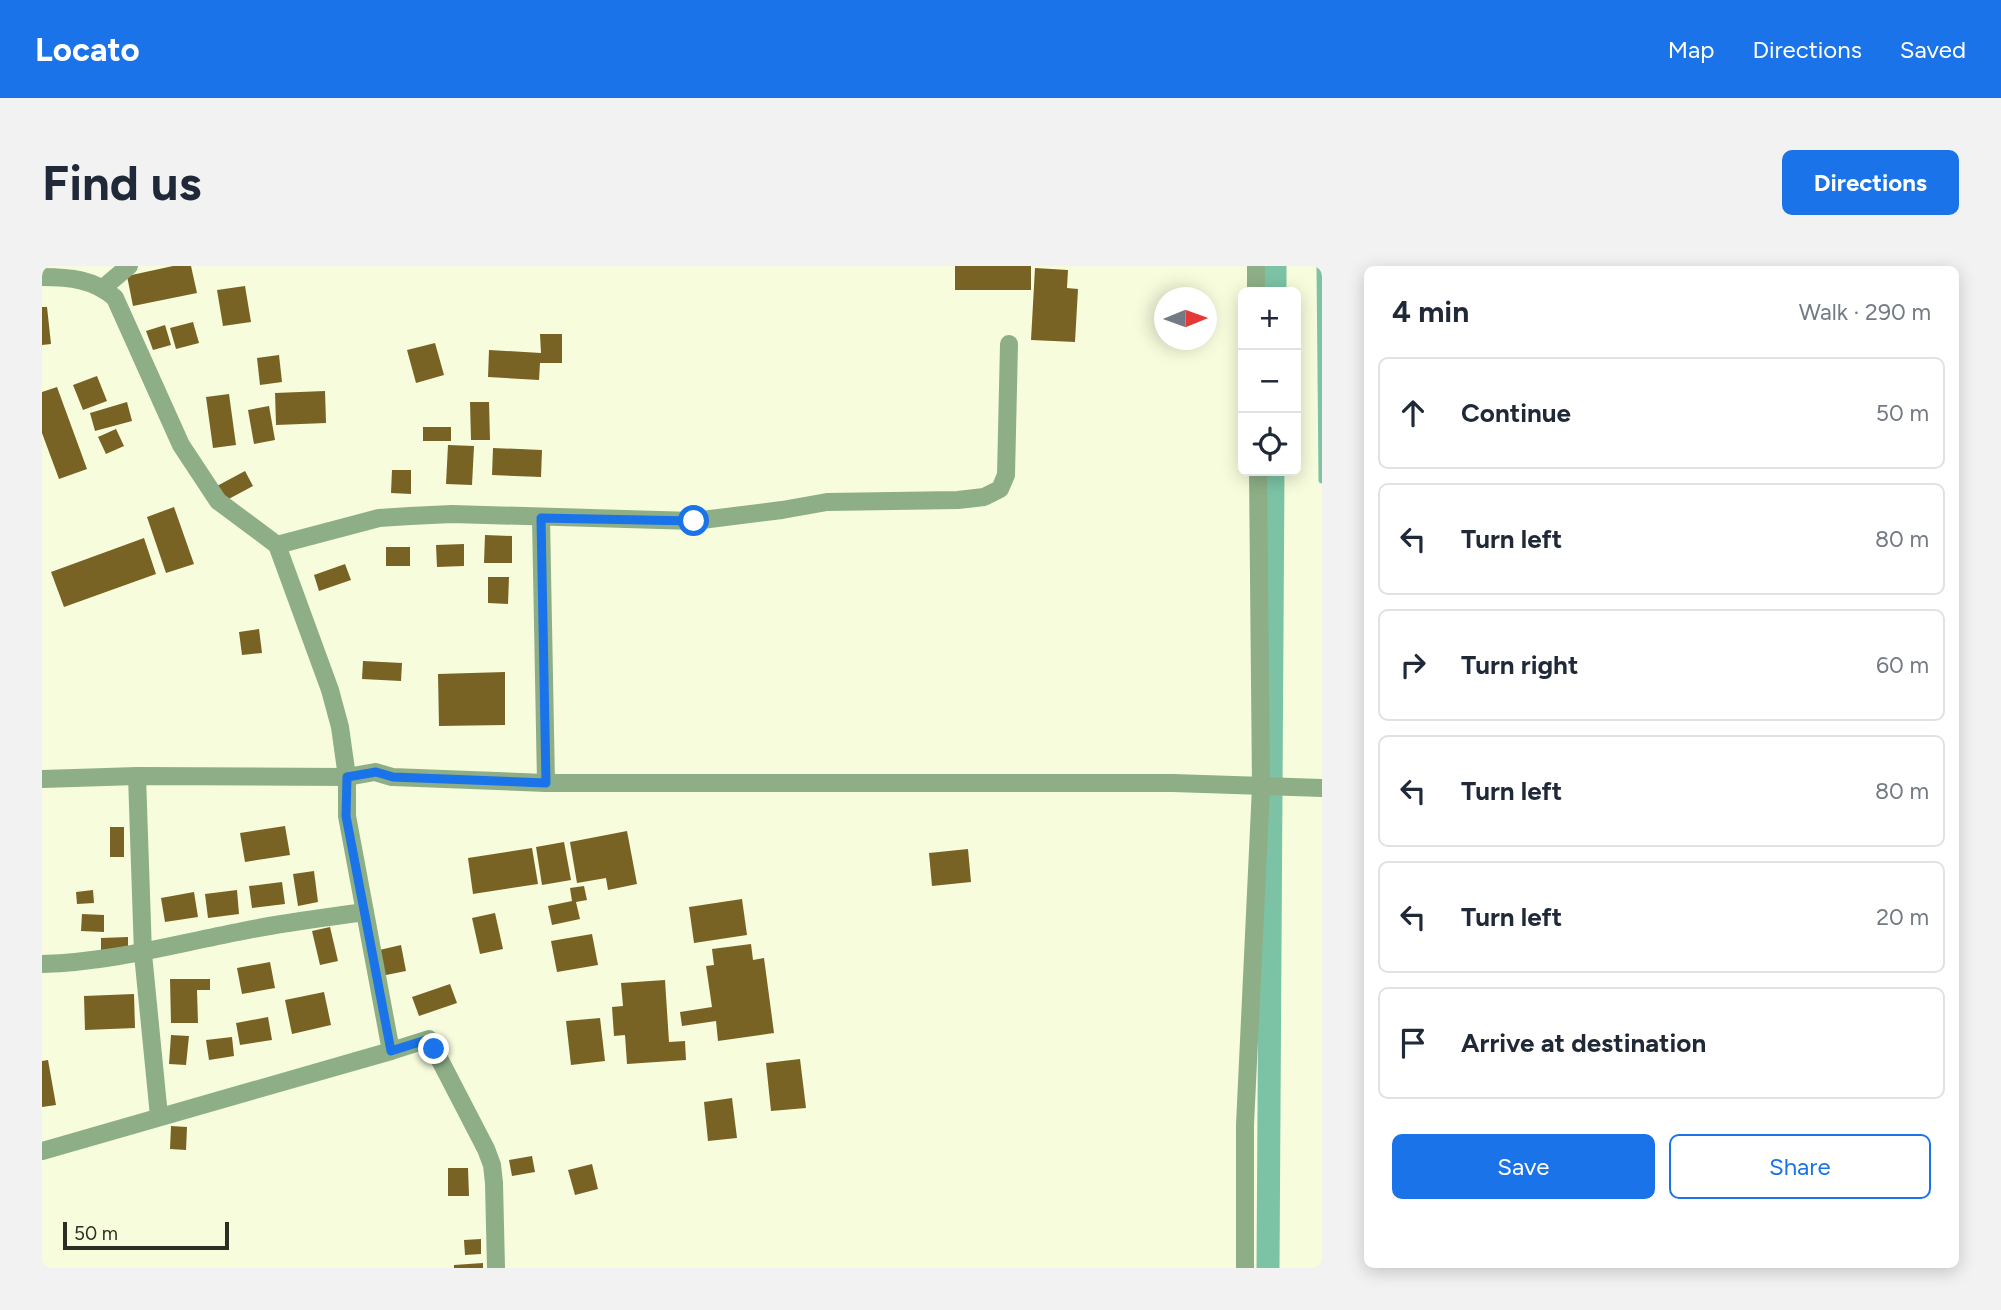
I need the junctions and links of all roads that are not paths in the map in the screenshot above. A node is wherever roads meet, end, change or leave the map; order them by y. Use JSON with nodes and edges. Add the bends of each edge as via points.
{"nodes":[{"id":1,"x":130,"y":266,"type":"edge"},
{"id":2,"x":1256,"y":266,"type":"edge"},
{"id":3,"x":42,"y":276,"type":"edge"},
{"id":4,"x":1256,"y":287,"type":"edge"},
{"id":5,"x":103,"y":288,"type":"junction"},
{"id":6,"x":1009,"y":344,"type":"dead end"},
{"id":7,"x":1258,"y":476,"type":"edge"},
{"id":8,"x":541,"y":518,"type":"junction"},
{"id":9,"x":277,"y":545,"type":"junction"},
{"id":10,"x":137,"y":776,"type":"junction"},
{"id":11,"x":347,"y":777,"type":"junction"},
{"id":12,"x":42,"y":779,"type":"edge"},
{"id":13,"x":546,"y":783,"type":"junction"},
{"id":14,"x":1261,"y":787,"type":"junction"},
{"id":15,"x":1322,"y":788,"type":"edge"},
{"id":16,"x":365,"y":912,"type":"junction"},
{"id":17,"x":143,"y":954,"type":"junction"},
{"id":18,"x":42,"y":964,"type":"edge"},
{"id":19,"x":391,"y":1051,"type":"junction"},
{"id":20,"x":159,"y":1116,"type":"junction"},
{"id":21,"x":42,"y":1151,"type":"edge"},
{"id":22,"x":496,"y":1268,"type":"edge"},
{"id":23,"x":1245,"y":1268,"type":"edge"}],
"edges":[{"from":1,"to":5,"type":"street"},
{"from":2,"to":4,"type":"street"},
{"from":3,"to":5,"type":"street","via":[[73,278]]},
{"from":5,"to":9,"type":"street","via":[[115,298],[126,319],[181,445],[218,501]]},
{"from":6,"to":8,"type":"street","via":[[1006,475],[1000,489],[984,497],[827,502],[694,521]]},
{"from":7,"to":14,"type":"street"},
{"from":8,"to":9,"type":"street","via":[[452,514],[379,519]]},
{"from":8,"to":13,"type":"street"},
{"from":9,"to":11,"type":"street","via":[[330,690]]},
{"from":10,"to":11,"type":"street"},
{"from":10,"to":12,"type":"street"},
{"from":10,"to":17,"type":"street"},
{"from":11,"to":13,"type":"street","via":[[376,772],[393,777]]},
{"from":11,"to":16,"type":"street","via":[[346,816]]},
{"from":13,"to":14,"type":"street"},
{"from":14,"to":15,"type":"street"},
{"from":14,"to":23,"type":"street","via":[[1245,1125]]},
{"from":16,"to":17,"type":"street","via":[[239,931]]},
{"from":16,"to":19,"type":"street"},
{"from":17,"to":18,"type":"street"},
{"from":17,"to":20,"type":"street"},
{"from":19,"to":20,"type":"street"},
{"from":19,"to":22,"type":"street","via":[[429,1039],[486,1149],[494,1183]]},
{"from":20,"to":21,"type":"street"}]}
